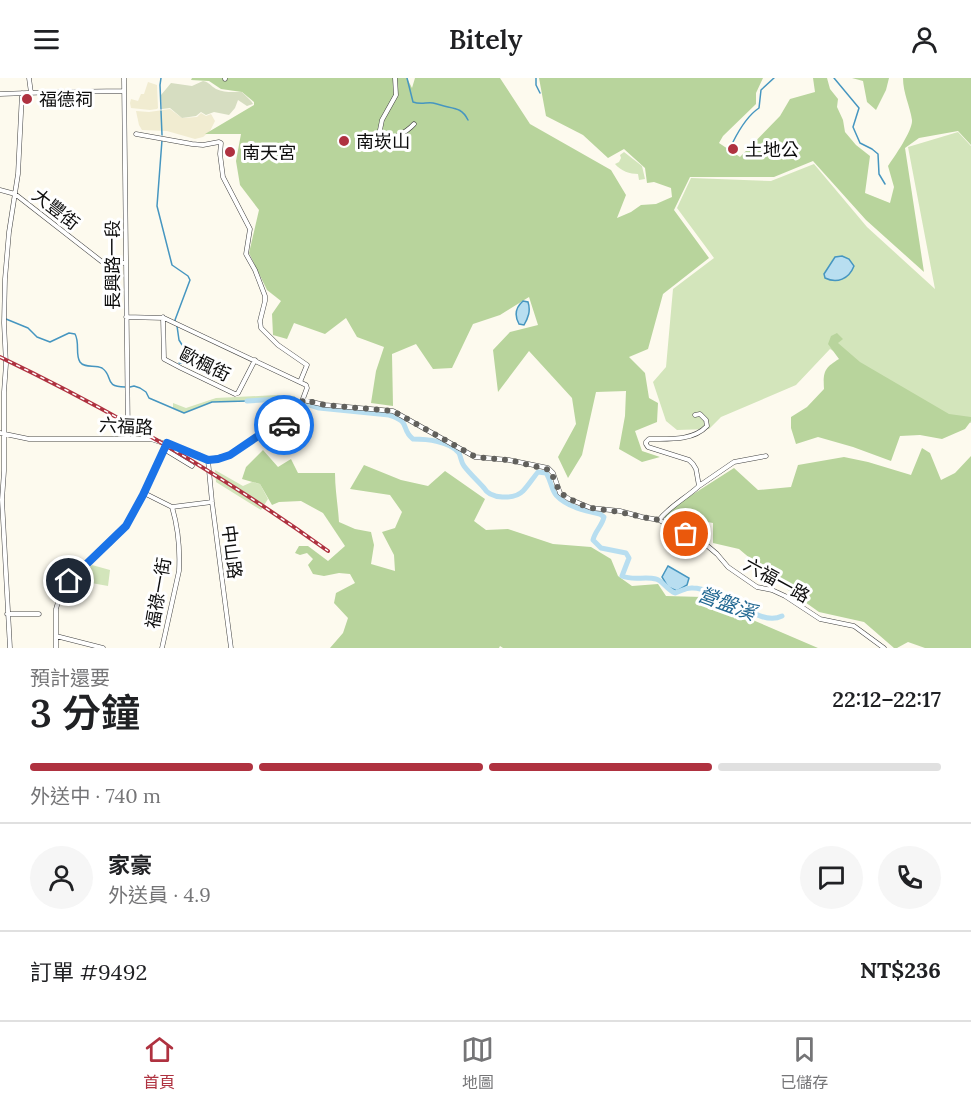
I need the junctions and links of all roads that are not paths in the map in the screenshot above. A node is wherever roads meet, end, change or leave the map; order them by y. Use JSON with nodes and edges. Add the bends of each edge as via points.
{"nodes":[{"id":1,"x":30,"y":78,"type":"edge"},
{"id":2,"x":124,"y":78,"type":"edge"},
{"id":3,"x":395,"y":78,"type":"edge"},
{"id":4,"x":124,"y":91,"type":"junction"},
{"id":5,"x":22,"y":93,"type":"junction"},
{"id":6,"x":31,"y":93,"type":"junction"},
{"id":7,"x":0,"y":94,"type":"edge"},
{"id":8,"x":414,"y":124,"type":"dead end"},
{"id":9,"x":136,"y":134,"type":"dead end"},
{"id":10,"x":0,"y":190,"type":"edge"},
{"id":11,"x":15,"y":194,"type":"junction"},
{"id":12,"x":125,"y":263,"type":"junction"},
{"id":13,"x":126,"y":317,"type":"junction"},
{"id":14,"x":163,"y":317,"type":"junction"},
{"id":15,"x":255,"y":360,"type":"junction"},
{"id":16,"x":300,"y":382,"type":"junction"},
{"id":17,"x":303,"y":400,"type":"junction"},
{"id":18,"x":695,"y":415,"type":"dead end"},
{"id":19,"x":2,"y":433,"type":"edge"},
{"id":20,"x":128,"y":438,"type":"junction"},
{"id":21,"x":167,"y":443,"type":"junction"},
{"id":22,"x":164,"y":449,"type":"junction"},
{"id":23,"x":766,"y":456,"type":"dead end"},
{"id":24,"x":208,"y":460,"type":"junction"},
{"id":25,"x":192,"y":466,"type":"dead end"},
{"id":26,"x":699,"y":486,"type":"junction"},
{"id":27,"x":144,"y":493,"type":"junction"},
{"id":28,"x":212,"y":502,"type":"junction"},
{"id":29,"x":172,"y":507,"type":"junction"},
{"id":30,"x":659,"y":520,"type":"junction"},
{"id":31,"x":39,"y":614,"type":"dead end"},
{"id":32,"x":7,"y":615,"type":"junction"},
{"id":33,"x":56,"y":636,"type":"junction"},
{"id":34,"x":10,"y":648,"type":"edge"},
{"id":35,"x":56,"y":648,"type":"edge"},
{"id":36,"x":103,"y":648,"type":"edge"},
{"id":37,"x":162,"y":648,"type":"edge"},
{"id":38,"x":231,"y":648,"type":"edge"},
{"id":39,"x":884,"y":648,"type":"edge"}],
"edges":[{"from":1,"to":6,"type":"street"},
{"from":2,"to":4,"type":"street","name":"長興路一段"},
{"from":3,"to":8,"type":"street","via":[[396,95],[382,120],[378,140],[401,134]]},
{"from":4,"to":6,"type":"street"},
{"from":4,"to":12,"type":"street","name":"長興路一段"},
{"from":5,"to":6,"type":"street"},
{"from":5,"to":7,"type":"street"},
{"from":5,"to":11,"type":"street"},
{"from":9,"to":16,"type":"street","via":[[192,144],[221,143],[223,177],[250,229],[246,254],[265,296],[261,328],[308,365]]},
{"from":10,"to":11,"type":"street","name":"大豐街"},
{"from":11,"to":12,"type":"street","name":"大豐街","via":[[103,262]]},
{"from":11,"to":19,"type":"street","via":[[6,260]]},
{"from":12,"to":13,"type":"street","name":"長興路一段"},
{"from":13,"to":14,"type":"street"},
{"from":13,"to":20,"type":"street","name":"長興路一段"},
{"from":14,"to":15,"type":"street"},
{"from":14,"to":15,"type":"street","name":"歐楓街","via":[[164,359],[235,394]]},
{"from":15,"to":16,"type":"street"},
{"from":16,"to":17,"type":"street","via":[[308,388]]},
{"from":17,"to":24,"type":"street","via":[[293,422],[261,434],[230,455]]},
{"from":17,"to":30,"type":"street","name":"六福一路","via":[[393,411],[476,457],[550,470],[560,493],[579,504]]},
{"from":18,"to":26,"type":"street","via":[[706,420],[702,431],[682,438],[649,439],[646,444],[688,460],[693,464]]},
{"from":19,"to":20,"type":"street","name":"六福路","via":[[29,439]]},
{"from":19,"to":32,"type":"street"},
{"from":20,"to":21,"type":"street","name":"六福路"},
{"from":21,"to":22,"type":"street"},
{"from":21,"to":24,"type":"street","name":"六福路"},
{"from":22,"to":25,"type":"street"},
{"from":22,"to":27,"type":"street"},
{"from":23,"to":26,"type":"street","via":[[734,462]]},
{"from":24,"to":28,"type":"street","name":"中山路"},
{"from":26,"to":30,"type":"street","via":[[667,509]]},
{"from":27,"to":29,"type":"street"},
{"from":27,"to":33,"type":"street","via":[[126,526],[61,592],[56,609]]},
{"from":28,"to":29,"type":"street"},
{"from":28,"to":38,"type":"street","name":"中山路"},
{"from":29,"to":37,"type":"street","name":"福祿一街","via":[[179,571]]},
{"from":30,"to":39,"type":"street","name":"六福一路","via":[[704,543],[756,587],[785,596],[820,619],[854,626]]},
{"from":31,"to":32,"type":"street"},
{"from":32,"to":34,"type":"street"},
{"from":33,"to":35,"type":"street"},
{"from":33,"to":36,"type":"street"}]}
